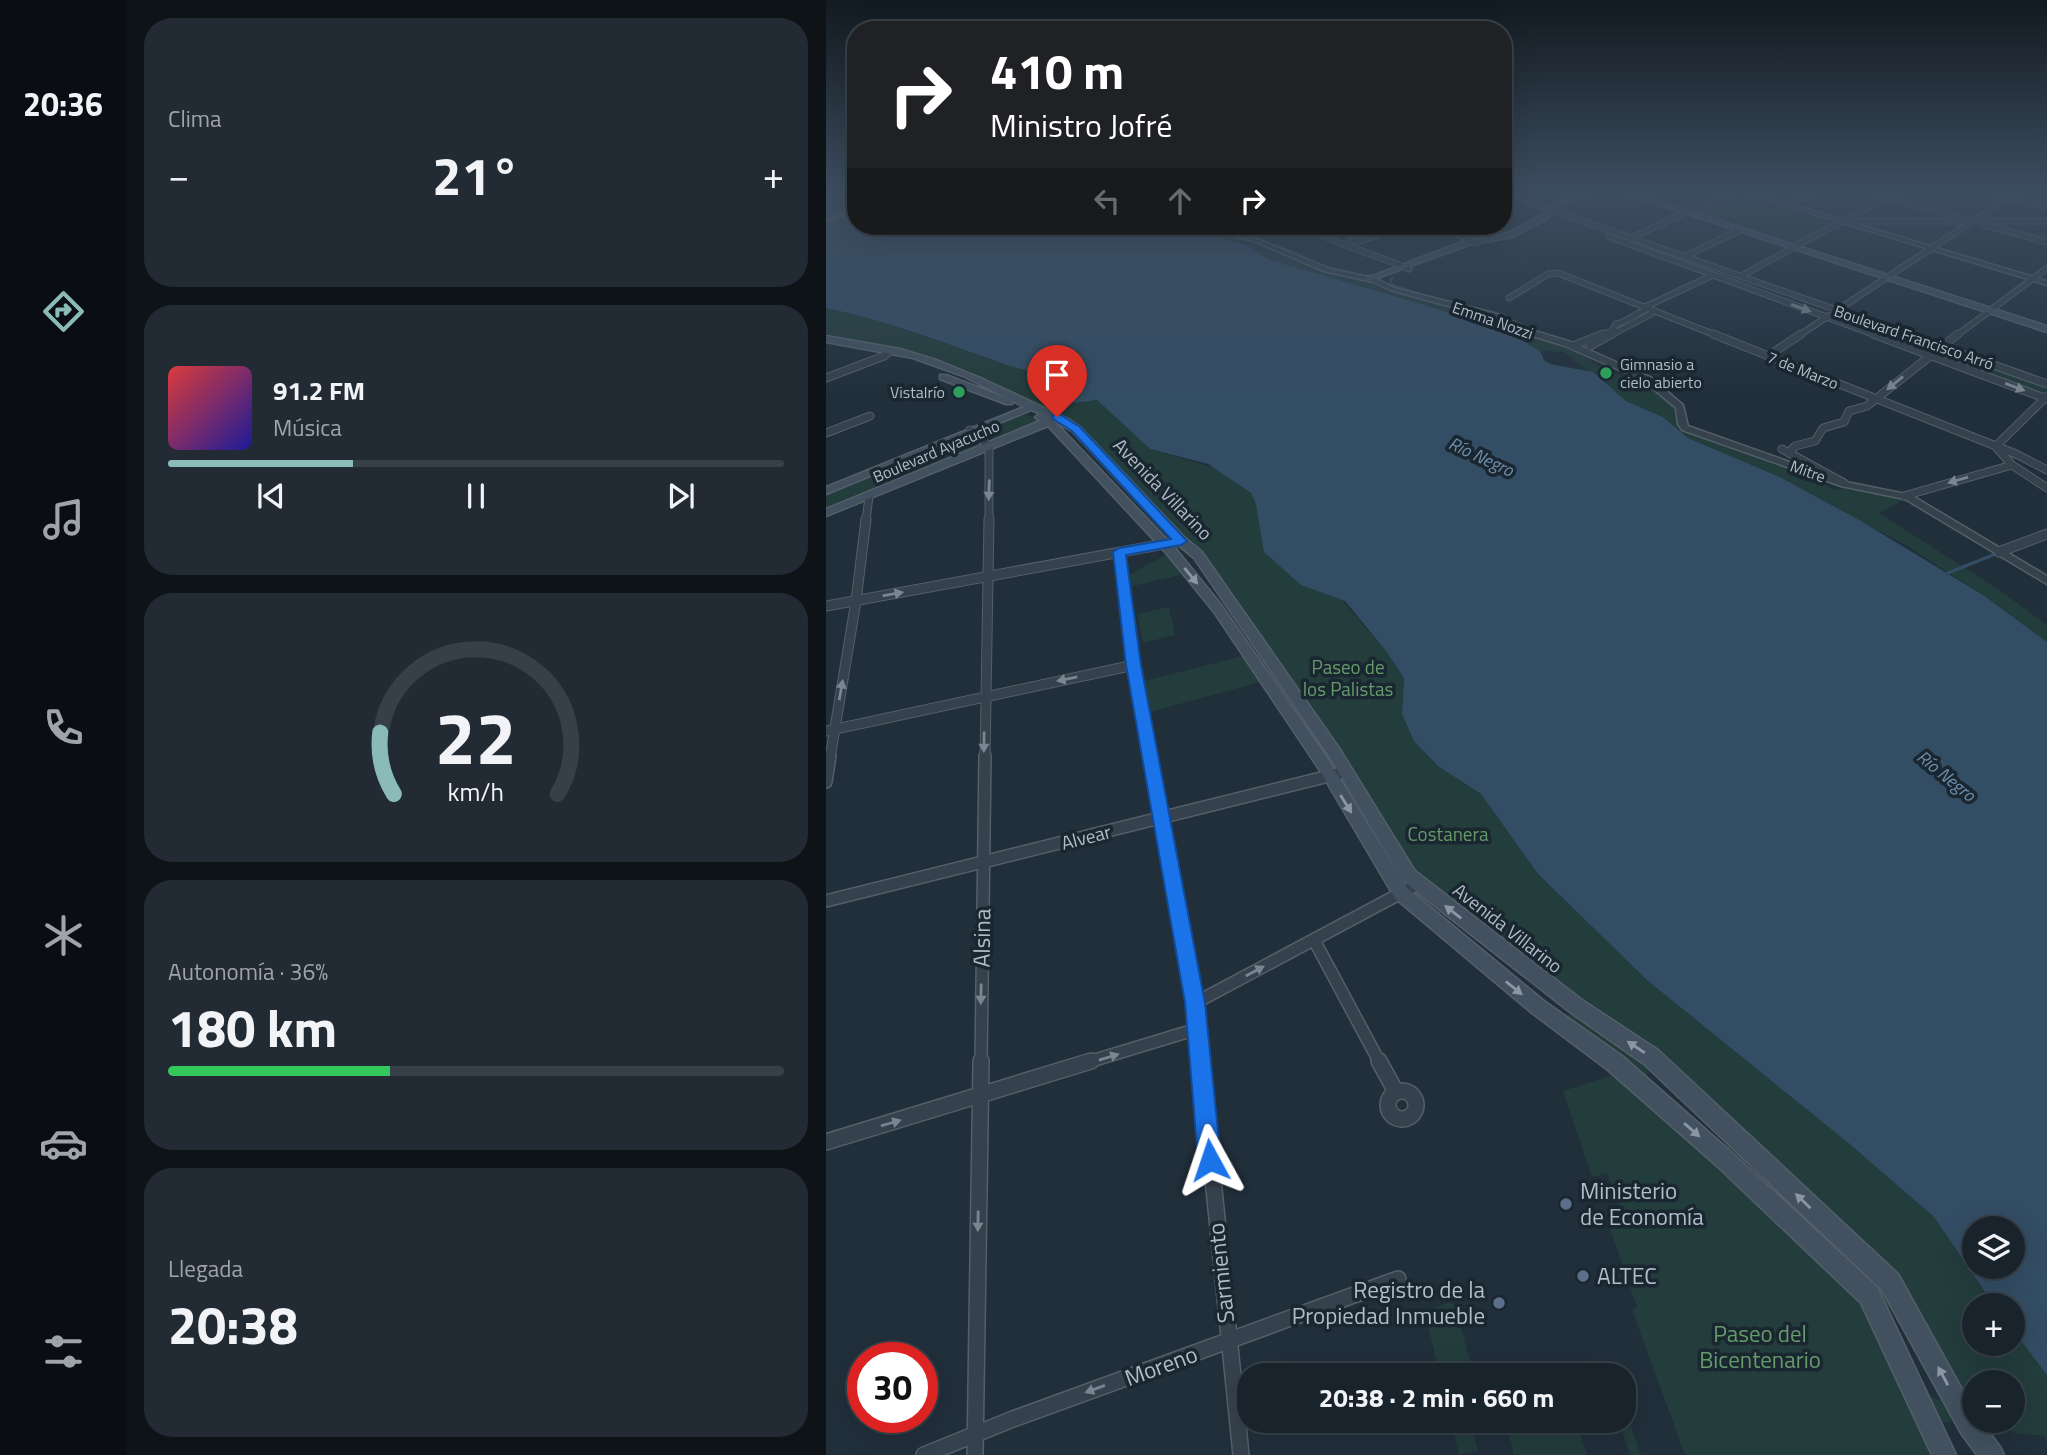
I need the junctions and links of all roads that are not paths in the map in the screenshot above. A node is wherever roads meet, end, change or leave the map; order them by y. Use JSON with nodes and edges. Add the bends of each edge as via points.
{"nodes":[{"id":1,"x":1302,"y":260,"type":"edge"},
{"id":2,"x":1385,"y":260,"type":"edge"},
{"id":3,"x":1428,"y":260,"type":"edge"},
{"id":4,"x":1669,"y":260,"type":"edge"},
{"id":5,"x":1692,"y":260,"type":"edge"},
{"id":6,"x":1771,"y":260,"type":"edge"},
{"id":7,"x":1832,"y":260,"type":"edge"},
{"id":8,"x":1916,"y":260,"type":"edge"},
{"id":9,"x":1969,"y":260,"type":"edge"},
{"id":10,"x":1406,"y":268,"type":"junction"},
{"id":11,"x":2047,"y":268,"type":"edge"},
{"id":12,"x":1722,"y":270,"type":"junction"},
{"id":13,"x":1712,"y":276,"type":"junction"},
{"id":14,"x":1741,"y":276,"type":"junction"},
{"id":15,"x":1889,"y":278,"type":"junction"},
{"id":16,"x":1369,"y":279,"type":"junction"},
{"id":17,"x":2033,"y":279,"type":"junction"},
{"id":18,"x":2047,"y":283,"type":"edge"},
{"id":19,"x":1383,"y":284,"type":"junction"},
{"id":20,"x":1509,"y":298,"type":"dead end"},
{"id":21,"x":1650,"y":309,"type":"junction"},
{"id":22,"x":1838,"y":311,"type":"junction"},
{"id":23,"x":1991,"y":311,"type":"junction"},
{"id":24,"x":1827,"y":318,"type":"junction"},
{"id":25,"x":2047,"y":329,"type":"edge"},
{"id":26,"x":827,"y":341,"type":"edge"},
{"id":27,"x":1941,"y":347,"type":"junction"},
{"id":28,"x":1578,"y":348,"type":"junction"},
{"id":29,"x":887,"y":353,"type":"junction"},
{"id":30,"x":1768,"y":356,"type":"junction"},
{"id":31,"x":1930,"y":356,"type":"junction"},
{"id":32,"x":826,"y":378,"type":"edge"},
{"id":33,"x":2047,"y":384,"type":"edge"},
{"id":34,"x":2046,"y":397,"type":"edge"},
{"id":35,"x":1875,"y":400,"type":"junction"},
{"id":36,"x":1027,"y":408,"type":"junction"},
{"id":37,"x":870,"y":415,"type":"dead end"},
{"id":38,"x":1052,"y":419,"type":"junction"},
{"id":39,"x":970,"y":430,"type":"junction"},
{"id":40,"x":826,"y":433,"type":"edge"},
{"id":41,"x":989,"y":446,"type":"junction"},
{"id":42,"x":1996,"y":446,"type":"junction"},
{"id":43,"x":2012,"y":465,"type":"junction"},
{"id":44,"x":2047,"y":470,"type":"edge"},
{"id":45,"x":1844,"y":484,"type":"junction"},
{"id":46,"x":2047,"y":488,"type":"edge"},
{"id":47,"x":826,"y":491,"type":"edge"},
{"id":48,"x":1904,"y":496,"type":"junction"},
{"id":49,"x":869,"y":497,"type":"junction"},
{"id":50,"x":826,"y":513,"type":"edge"},
{"id":51,"x":2047,"y":534,"type":"edge"},
{"id":52,"x":1172,"y":542,"type":"junction"},
{"id":53,"x":1119,"y":552,"type":"junction"},
{"id":54,"x":1999,"y":552,"type":"junction"},
{"id":55,"x":986,"y":577,"type":"junction"},
{"id":56,"x":2047,"y":581,"type":"edge"},
{"id":57,"x":856,"y":601,"type":"junction"},
{"id":58,"x":826,"y":606,"type":"edge"},
{"id":59,"x":1134,"y":665,"type":"junction"},
{"id":60,"x":985,"y":697,"type":"junction"},
{"id":61,"x":830,"y":730,"type":"edge"},
{"id":62,"x":1337,"y":774,"type":"junction"},
{"id":63,"x":826,"y":782,"type":"edge"},
{"id":64,"x":1162,"y":818,"type":"junction"},
{"id":65,"x":983,"y":863,"type":"junction"},
{"id":66,"x":1418,"y":884,"type":"junction"},
{"id":67,"x":1401,"y":893,"type":"junction"},
{"id":68,"x":826,"y":901,"type":"edge"},
{"id":69,"x":1314,"y":940,"type":"junction"},
{"id":70,"x":1195,"y":1003,"type":"junction"},
{"id":71,"x":1197,"y":1029,"type":"junction"},
{"id":72,"x":1396,"y":1092,"type":"dead end"},
{"id":73,"x":979,"y":1097,"type":"junction"},
{"id":74,"x":826,"y":1142,"type":"edge"},
{"id":75,"x":1398,"y":1279,"type":"dead end"},
{"id":76,"x":1228,"y":1342,"type":"junction"},
{"id":77,"x":975,"y":1435,"type":"junction"},
{"id":78,"x":924,"y":1455,"type":"edge"},
{"id":79,"x":975,"y":1455,"type":"edge"},
{"id":80,"x":1241,"y":1455,"type":"edge"},
{"id":81,"x":1944,"y":1455,"type":"edge"},
{"id":82,"x":1992,"y":1455,"type":"edge"}],
"edges":[{"from":1,"to":16,"type":"street","name":"Emma Nozzi"},
{"from":2,"to":10,"type":"street"},
{"from":3,"to":10,"type":"main road"},
{"from":4,"to":13,"type":"street","name":"Boulevard Francisco Arró"},
{"from":5,"to":12,"type":"street","name":"Boulevard Francisco Arró"},
{"from":6,"to":14,"type":"street"},
{"from":7,"to":15,"type":"main road"},
{"from":8,"to":15,"type":"street"},
{"from":9,"to":17,"type":"street"},
{"from":10,"to":16,"type":"main road"},
{"from":10,"to":19,"type":"main road"},
{"from":11,"to":17,"type":"street"},
{"from":12,"to":13,"type":"street"},
{"from":12,"to":14,"type":"street","name":"Boulevard Francisco Arró"},
{"from":13,"to":21,"type":"street"},
{"from":13,"to":24,"type":"street","name":"Boulevard Francisco Arró","one_way":true},
{"from":14,"to":22,"type":"street","name":"Boulevard Francisco Arró"},
{"from":15,"to":22,"type":"street"},
{"from":15,"to":23,"type":"main road"},
{"from":16,"to":19,"type":"street","name":"Emma Nozzi"},
{"from":17,"to":18,"type":"street"},
{"from":17,"to":23,"type":"street"},
{"from":19,"to":28,"type":"street","name":"Emma Nozzi","via":[[1495,317]]},
{"from":20,"to":21,"type":"street","name":"7 de Marzo","via":[[1548,274],[1558,273]]},
{"from":21,"to":28,"type":"street"},
{"from":21,"to":30,"type":"street","name":"7 de Marzo"},
{"from":22,"to":24,"type":"street"},
{"from":22,"to":27,"type":"street","name":"Boulevard Francisco Arró"},
{"from":23,"to":25,"type":"main road"},
{"from":23,"to":27,"type":"street"},
{"from":24,"to":30,"type":"street"},
{"from":24,"to":31,"type":"street","name":"Boulevard Francisco Arró"},
{"from":26,"to":29,"type":"main road","name":"Avenida Villarino"},
{"from":27,"to":31,"type":"street"},
{"from":27,"to":33,"type":"street","name":"Boulevard Francisco Arró"},
{"from":28,"to":45,"type":"street","name":"Mitre","via":[[1658,386],[1681,407],[1685,428]]},
{"from":29,"to":32,"type":"street"},
{"from":29,"to":36,"type":"main road","name":"Avenida Villarino"},
{"from":30,"to":35,"type":"street","name":"7 de Marzo"},
{"from":31,"to":34,"type":"street","name":"Boulevard Francisco Arró","one_way":true},
{"from":31,"to":35,"type":"street","one_way":true},
{"from":34,"to":42,"type":"street"},
{"from":35,"to":42,"type":"street","name":"7 de Marzo"},
{"from":35,"to":45,"type":"street","via":[[1849,411],[1844,422],[1823,428],[1815,441],[1786,451]]},
{"from":36,"to":38,"type":"main road","name":"Avenida Villarino"},
{"from":36,"to":39,"type":"main road","name":"Boulevard Ayacucho"},
{"from":37,"to":40,"type":"street"},
{"from":38,"to":41,"type":"main road","name":"Boulevard Ayacucho"},
{"from":38,"to":52,"type":"main road","name":"Avenida Villarino"},
{"from":39,"to":41,"type":"street"},
{"from":39,"to":47,"type":"main road","name":"Boulevard Ayacucho"},
{"from":41,"to":49,"type":"main road","name":"Boulevard Ayacucho"},
{"from":41,"to":55,"type":"street","name":"Alsina","one_way":true},
{"from":42,"to":43,"type":"street"},
{"from":42,"to":44,"type":"street","name":"7 de Marzo"},
{"from":43,"to":46,"type":"street"},
{"from":43,"to":48,"type":"street","one_way":true},
{"from":45,"to":48,"type":"street","name":"Mitre"},
{"from":48,"to":54,"type":"street","name":"Mitre"},
{"from":49,"to":50,"type":"main road","name":"Boulevard Ayacucho"},
{"from":49,"to":57,"type":"street"},
{"from":51,"to":54,"type":"street"},
{"from":52,"to":53,"type":"street"},
{"from":52,"to":62,"type":"main road","name":"Avenida Villarino"},
{"from":53,"to":55,"type":"street"},
{"from":53,"to":59,"type":"street","name":"Sarmiento"},
{"from":54,"to":56,"type":"street","name":"Mitre"},
{"from":57,"to":55,"type":"street","one_way":true},
{"from":55,"to":60,"type":"street","name":"Alsina"},
{"from":57,"to":58,"type":"street"},
{"from":61,"to":57,"type":"street","one_way":true},
{"from":59,"to":60,"type":"street","one_way":true},
{"from":59,"to":64,"type":"street","name":"Sarmiento"},
{"from":60,"to":61,"type":"street"},
{"from":60,"to":65,"type":"street","name":"Alsina","one_way":true},
{"from":61,"to":63,"type":"street"},
{"from":62,"to":64,"type":"street","name":"Alvear"},
{"from":62,"to":66,"type":"main road","name":"Avenida Villarino"},
{"from":62,"to":67,"type":"main road","name":"Avenida Villarino","one_way":true},
{"from":64,"to":65,"type":"street","name":"Alvear"},
{"from":64,"to":70,"type":"street","name":"Sarmiento"},
{"from":65,"to":68,"type":"street","name":"Alvear"},
{"from":65,"to":73,"type":"street","name":"Alsina","one_way":true},
{"from":66,"to":67,"type":"street"},
{"from":82,"to":66,"type":"main road","name":"Avenida Villarino","one_way":true,"via":[[1969,1425],[1890,1282],[1651,1057],[1576,1006]]},
{"from":67,"to":69,"type":"street"},
{"from":67,"to":81,"type":"main road","name":"Avenida Villarino","one_way":true,"via":[[1538,1007],[1615,1063],[1724,1158],[1869,1296]]},
{"from":70,"to":69,"type":"street","one_way":true},
{"from":69,"to":72,"type":"street"},
{"from":70,"to":71,"type":"street","name":"Sarmiento"},
{"from":73,"to":71,"type":"street","one_way":true},
{"from":71,"to":76,"type":"street","name":"Sarmiento"},
{"from":74,"to":73,"type":"street","one_way":true},
{"from":73,"to":77,"type":"street","name":"Alsina","one_way":true},
{"from":75,"to":76,"type":"street","name":"Moreno"},
{"from":76,"to":77,"type":"street","name":"Moreno","one_way":true},
{"from":76,"to":80,"type":"street","name":"Sarmiento"},
{"from":77,"to":78,"type":"street","name":"Moreno"},
{"from":77,"to":79,"type":"street","name":"Alsina"}]}
